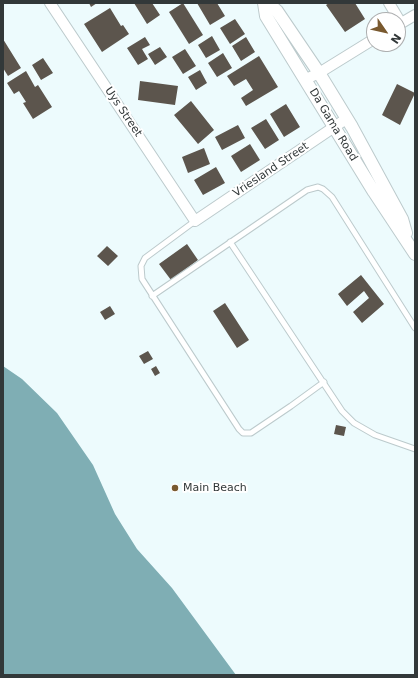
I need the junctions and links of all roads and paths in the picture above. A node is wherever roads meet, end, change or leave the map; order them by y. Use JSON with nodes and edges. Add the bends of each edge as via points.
{"nodes":[{"id":1,"x":50,"y":3,"type":"edge"},
{"id":2,"x":264,"y":3,"type":"edge"},
{"id":3,"x":268,"y":3,"type":"edge"},
{"id":4,"x":415,"y":15,"type":"edge"},
{"id":5,"x":406,"y":20,"type":"edge"},
{"id":6,"x":366,"y":44,"type":"edge"},
{"id":7,"x":319,"y":73,"type":"junction"},
{"id":8,"x":306,"y":79,"type":"junction"},
{"id":9,"x":346,"y":119,"type":"junction"},
{"id":10,"x":334,"y":126,"type":"junction"},
{"id":11,"x":195,"y":221,"type":"junction"},
{"id":12,"x":230,"y":242,"type":"junction"},
{"id":13,"x":412,"y":249,"type":"edge"},
{"id":14,"x":152,"y":296,"type":"junction"},
{"id":15,"x":415,"y":328,"type":"edge"},
{"id":16,"x":324,"y":382,"type":"junction"},
{"id":17,"x":415,"y":449,"type":"edge"}],
"edges":[{"from":1,"to":11,"type":"street","name":"Uys Street"},
{"from":2,"to":8,"type":"street","name":"Da Gama Road","via":[[266,16]]},
{"from":3,"to":7,"type":"street","name":"Da Gama Road","via":[[277,11]]},
{"from":4,"to":5,"type":"street"},
{"from":6,"to":7,"type":"street"},
{"from":7,"to":8,"type":"street"},
{"from":7,"to":9,"type":"street","name":"Da Gama Road"},
{"from":8,"to":10,"type":"street","name":"Da Gama Road"},
{"from":9,"to":10,"type":"street","name":"Vriesland Street"},
{"from":9,"to":13,"type":"street","name":"Da Gama Road","via":[[402,219]]},
{"from":10,"to":11,"type":"street","name":"Vriesland Street"},
{"from":10,"to":13,"type":"street","name":"Da Gama Road"},
{"from":11,"to":14,"type":"lane","via":[[145,258],[141,266],[142,279]]},
{"from":12,"to":14,"type":"lane"},
{"from":12,"to":15,"type":"lane","via":[[307,190],[318,187],[323,189],[332,197]]},
{"from":12,"to":16,"type":"lane"},
{"from":14,"to":16,"type":"lane","via":[[243,433],[251,433],[261,428]]},
{"from":16,"to":17,"type":"lane","via":[[342,411],[354,424],[375,435]]}]}
